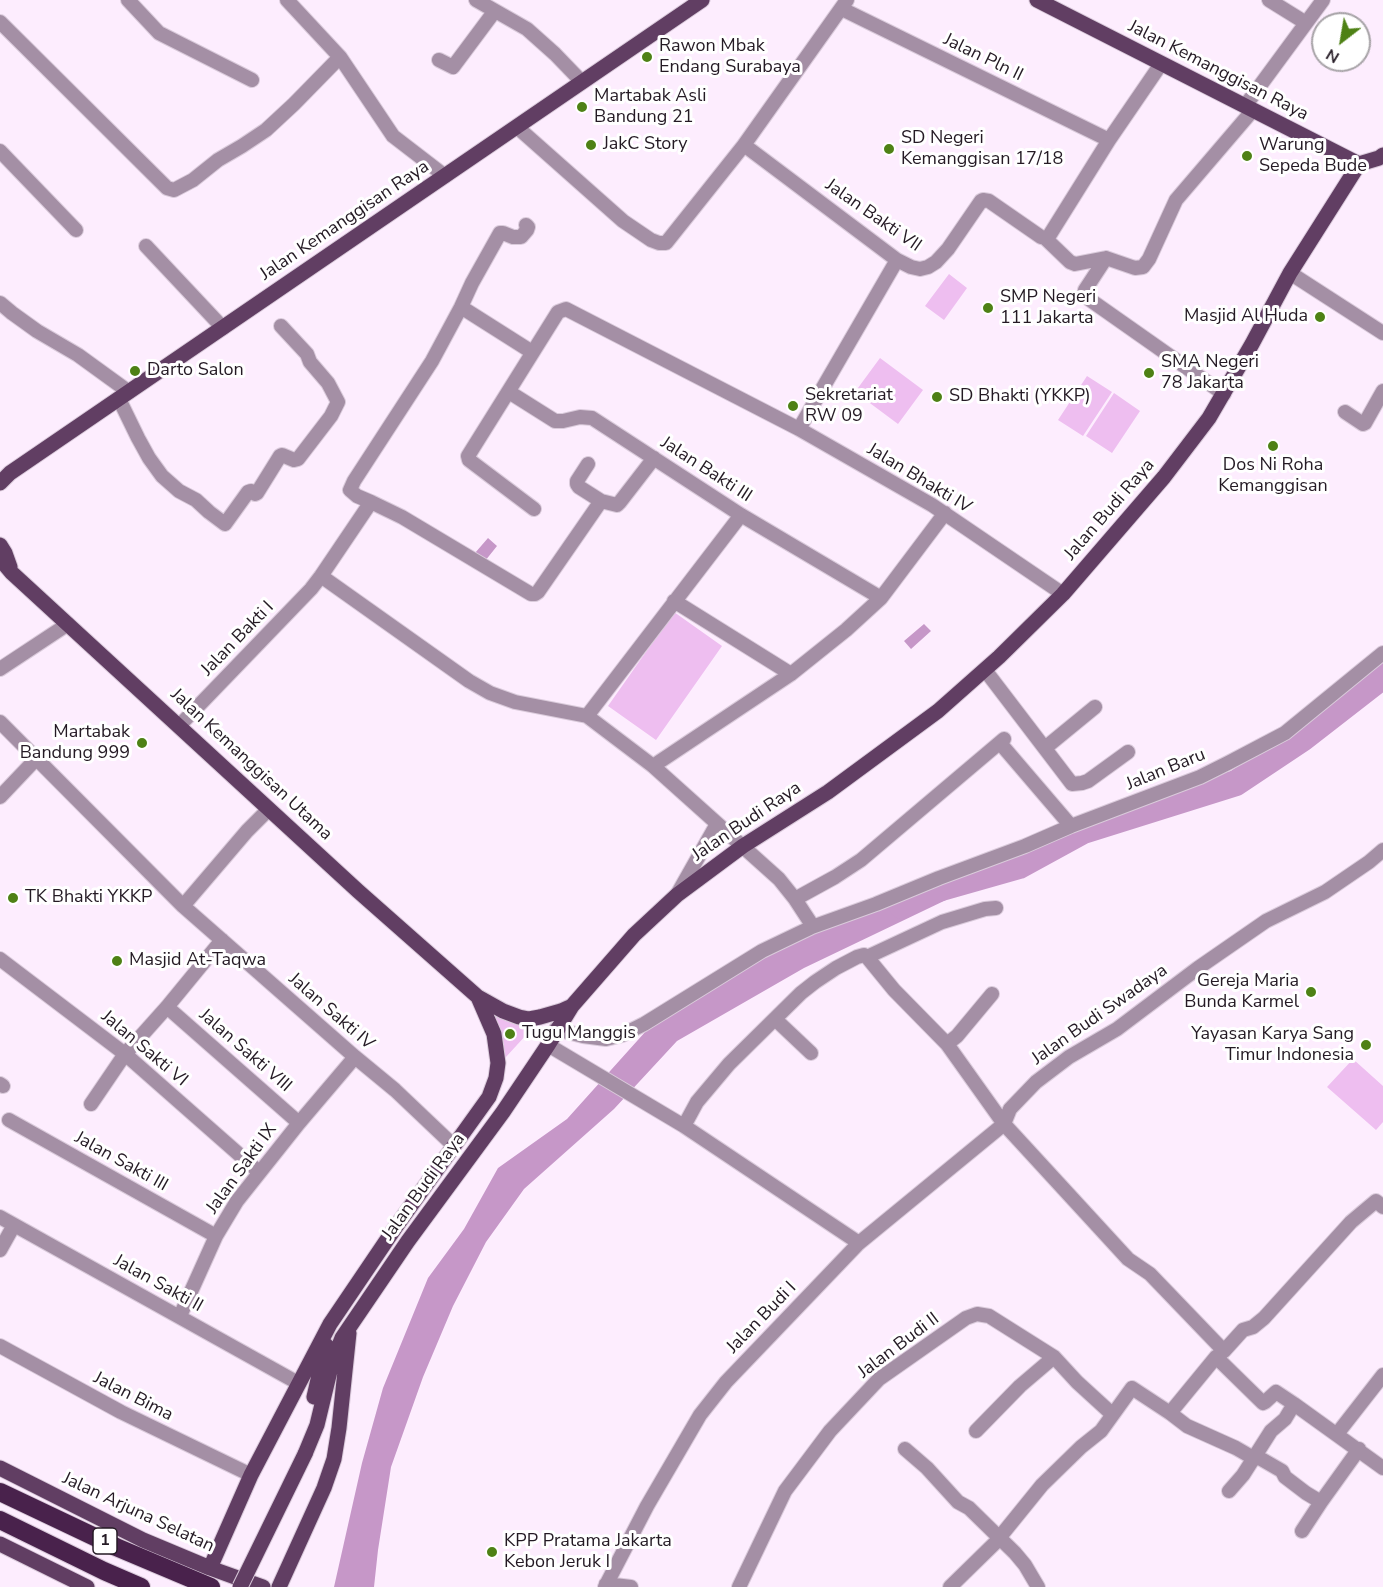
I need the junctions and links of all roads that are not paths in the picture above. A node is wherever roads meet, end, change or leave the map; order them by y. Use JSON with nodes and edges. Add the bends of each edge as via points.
{"nodes":[{"id":1,"x":128,"y":0,"type":"edge"},
{"id":2,"x":287,"y":0,"type":"edge"},
{"id":3,"x":476,"y":0,"type":"edge"},
{"id":4,"x":702,"y":0,"type":"edge"},
{"id":5,"x":1037,"y":0,"type":"edge"},
{"id":6,"x":1269,"y":0,"type":"edge"},
{"id":7,"x":1323,"y":0,"type":"edge"},
{"id":8,"x":844,"y":5,"type":"edge"},
{"id":9,"x":494,"y":12,"type":"junction"},
{"id":10,"x":0,"y":22,"type":"edge"},
{"id":11,"x":1306,"y":23,"type":"junction"},
{"id":12,"x":340,"y":57,"type":"junction"},
{"id":13,"x":440,"y":60,"type":"dead end"},
{"id":14,"x":1157,"y":70,"type":"junction"},
{"id":15,"x":252,"y":80,"type":"dead end"},
{"id":16,"x":582,"y":82,"type":"junction"},
{"id":17,"x":1249,"y":108,"type":"junction"},
{"id":18,"x":517,"y":127,"type":"junction"},
{"id":19,"x":1109,"y":140,"type":"junction"},
{"id":20,"x":744,"y":145,"type":"junction"},
{"id":21,"x":0,"y":151,"type":"edge"},
{"id":22,"x":1382,"y":159,"type":"edge"},
{"id":23,"x":1359,"y":164,"type":"junction"},
{"id":24,"x":445,"y":177,"type":"junction"},
{"id":25,"x":526,"y":225,"type":"dead end"},
{"id":26,"x":76,"y":230,"type":"dead end"},
{"id":27,"x":1045,"y":238,"type":"junction"},
{"id":28,"x":146,"y":246,"type":"dead end"},
{"id":29,"x":1106,"y":258,"type":"junction"},
{"id":30,"x":897,"y":260,"type":"junction"},
{"id":31,"x":1290,"y":273,"type":"junction"},
{"id":32,"x":0,"y":303,"type":"edge"},
{"id":33,"x":461,"y":307,"type":"junction"},
{"id":34,"x":281,"y":326,"type":"dead end"},
{"id":35,"x":223,"y":328,"type":"junction"},
{"id":36,"x":1383,"y":333,"type":"edge"},
{"id":37,"x":532,"y":352,"type":"junction"},
{"id":38,"x":1383,"y":391,"type":"edge"},
{"id":39,"x":509,"y":392,"type":"junction"},
{"id":40,"x":1224,"y":394,"type":"junction"},
{"id":41,"x":124,"y":396,"type":"junction"},
{"id":42,"x":1345,"y":412,"type":"dead end"},
{"id":43,"x":799,"y":429,"type":"junction"},
{"id":44,"x":654,"y":458,"type":"junction"},
{"id":45,"x":588,"y":464,"type":"dead end"},
{"id":46,"x":3,"y":478,"type":"edge"},
{"id":47,"x":601,"y":501,"type":"junction"},
{"id":48,"x":371,"y":502,"type":"junction"},
{"id":49,"x":534,"y":509,"type":"dead end"},
{"id":50,"x":945,"y":513,"type":"junction"},
{"id":51,"x":741,"y":515,"type":"junction"},
{"id":52,"x":0,"y":545,"type":"edge"},
{"id":53,"x":0,"y":559,"type":"edge"},
{"id":54,"x":12,"y":573,"type":"junction"},
{"id":55,"x":321,"y":576,"type":"junction"},
{"id":56,"x":1063,"y":594,"type":"junction"},
{"id":57,"x":881,"y":598,"type":"junction"},
{"id":58,"x":674,"y":602,"type":"junction"},
{"id":59,"x":68,"y":624,"type":"junction"},
{"id":60,"x":1383,"y":653,"type":"edge"},
{"id":61,"x":0,"y":669,"type":"edge"},
{"id":62,"x":985,"y":670,"type":"junction"},
{"id":63,"x":791,"y":674,"type":"junction"},
{"id":64,"x":1095,"y":707,"type":"dead end"},
{"id":65,"x":587,"y":716,"type":"junction"},
{"id":66,"x":0,"y":722,"type":"edge"},
{"id":67,"x":179,"y":726,"type":"junction"},
{"id":68,"x":1045,"y":748,"type":"junction"},
{"id":69,"x":1128,"y":752,"type":"dead end"},
{"id":70,"x":36,"y":759,"type":"junction"},
{"id":71,"x":653,"y":766,"type":"junction"},
{"id":72,"x":0,"y":797,"type":"edge"},
{"id":73,"x":269,"y":809,"type":"junction"},
{"id":74,"x":717,"y":824,"type":"junction"},
{"id":75,"x":1071,"y":826,"type":"junction"},
{"id":76,"x":743,"y":846,"type":"junction"},
{"id":77,"x":1383,"y":850,"type":"edge"},
{"id":78,"x":677,"y":895,"type":"junction"},
{"id":79,"x":795,"y":899,"type":"junction"},
{"id":80,"x":183,"y":906,"type":"junction"},
{"id":81,"x":996,"y":908,"type":"dead end"},
{"id":82,"x":812,"y":927,"type":"junction"},
{"id":83,"x":222,"y":940,"type":"junction"},
{"id":84,"x":867,"y":957,"type":"junction"},
{"id":85,"x":0,"y":959,"type":"edge"},
{"id":86,"x":992,"y":994,"type":"dead end"},
{"id":87,"x":478,"y":997,"type":"junction"},
{"id":88,"x":572,"y":1006,"type":"junction"},
{"id":89,"x":167,"y":1007,"type":"junction"},
{"id":90,"x":775,"y":1020,"type":"junction"},
{"id":91,"x":556,"y":1029,"type":"junction"},
{"id":92,"x":947,"y":1044,"type":"junction"},
{"id":93,"x":548,"y":1045,"type":"junction"},
{"id":94,"x":811,"y":1053,"type":"dead end"},
{"id":95,"x":125,"y":1054,"type":"junction"},
{"id":96,"x":355,"y":1058,"type":"junction"},
{"id":97,"x":496,"y":1078,"type":"joint"},
{"id":98,"x":91,"y":1104,"type":"dead end"},
{"id":99,"x":9,"y":1120,"type":"dead end"},
{"id":100,"x":299,"y":1123,"type":"junction"},
{"id":101,"x":1004,"y":1124,"type":"junction"},
{"id":102,"x":684,"y":1126,"type":"junction"},
{"id":103,"x":454,"y":1146,"type":"junction"},
{"id":104,"x":259,"y":1172,"type":"junction"},
{"id":105,"x":1383,"y":1207,"type":"edge"},
{"id":106,"x":0,"y":1217,"type":"edge"},
{"id":107,"x":14,"y":1225,"type":"junction"},
{"id":108,"x":216,"y":1236,"type":"junction"},
{"id":109,"x":859,"y":1243,"type":"junction"},
{"id":110,"x":0,"y":1250,"type":"edge"},
{"id":111,"x":180,"y":1316,"type":"junction"},
{"id":112,"x":330,"y":1324,"type":"junction"},
{"id":113,"x":350,"y":1327,"type":"junction"},
{"id":114,"x":0,"y":1346,"type":"edge"},
{"id":115,"x":1220,"y":1354,"type":"junction"},
{"id":116,"x":1054,"y":1357,"type":"junction"},
{"id":117,"x":1383,"y":1375,"type":"edge"},
{"id":118,"x":298,"y":1383,"type":"junction"},
{"id":119,"x":1294,"y":1404,"type":"junction"},
{"id":120,"x":1170,"y":1413,"type":"junction"},
{"id":121,"x":1112,"y":1414,"type":"junction"},
{"id":122,"x":976,"y":1431,"type":"dead end"},
{"id":123,"x":1337,"y":1434,"type":"junction"},
{"id":124,"x":311,"y":1439,"type":"junction"},
{"id":125,"x":905,"y":1449,"type":"dead end"},
{"id":126,"x":1359,"y":1449,"type":"junction"},
{"id":127,"x":1255,"y":1457,"type":"junction"},
{"id":128,"x":0,"y":1468,"type":"edge"},
{"id":129,"x":1383,"y":1468,"type":"edge"},
{"id":130,"x":251,"y":1475,"type":"junction"},
{"id":131,"x":1228,"y":1491,"type":"dead end"},
{"id":132,"x":0,"y":1492,"type":"edge"},
{"id":133,"x":1321,"y":1502,"type":"junction"},
{"id":134,"x":0,"y":1520,"type":"edge"},
{"id":135,"x":1302,"y":1531,"type":"dead end"},
{"id":136,"x":999,"y":1538,"type":"junction"},
{"id":137,"x":0,"y":1544,"type":"edge"},
{"id":138,"x":210,"y":1568,"type":"junction"},
{"id":139,"x":605,"y":1586,"type":"edge"},
{"id":140,"x":87,"y":1587,"type":"edge"},
{"id":141,"x":141,"y":1587,"type":"edge"},
{"id":142,"x":211,"y":1587,"type":"edge"},
{"id":143,"x":240,"y":1587,"type":"edge"},
{"id":144,"x":263,"y":1587,"type":"edge"},
{"id":145,"x":279,"y":1587,"type":"edge"},
{"id":146,"x":630,"y":1587,"type":"edge"},
{"id":147,"x":739,"y":1587,"type":"edge"},
{"id":148,"x":950,"y":1587,"type":"edge"},
{"id":149,"x":1038,"y":1587,"type":"edge"}],
"edges":[{"from":1,"to":15,"type":"street","via":[[159,33]]},
{"from":2,"to":12,"type":"street"},
{"from":3,"to":9,"type":"street"},
{"from":4,"to":16,"type":"main road","name":"Jalan Kemanggisan Raya"},
{"from":5,"to":14,"type":"main road","name":"Jalan Kemanggisan Raya"},
{"from":6,"to":11,"type":"street"},
{"from":7,"to":11,"type":"street"},
{"from":8,"to":19,"type":"street","name":"Jalan Pln II"},
{"from":8,"to":20,"type":"street"},
{"from":9,"to":13,"type":"street","via":[[453,67]]},
{"from":9,"to":16,"type":"street","via":[[527,29]]},
{"from":10,"to":12,"type":"street","via":[[167,188],[174,190],[266,130]]},
{"from":11,"to":17,"type":"street"},
{"from":12,"to":24,"type":"street","via":[[393,136]]},
{"from":14,"to":17,"type":"main road","name":"Jalan Kemanggisan Raya"},
{"from":14,"to":19,"type":"street"},
{"from":16,"to":18,"type":"main road","name":"Jalan Kemanggisan Raya"},
{"from":17,"to":23,"type":"main road","name":"Jalan Kemanggisan Raya"},
{"from":17,"to":29,"type":"street","via":[[1176,200],[1143,267]]},
{"from":18,"to":20,"type":"street","via":[[623,221],[659,243],[666,243]]},
{"from":18,"to":24,"type":"main road","name":"Jalan Kemanggisan Raya"},
{"from":19,"to":27,"type":"street"},
{"from":20,"to":30,"type":"street","name":"Jalan Bakti VII"},
{"from":21,"to":26,"type":"street"},
{"from":22,"to":23,"type":"main road"},
{"from":23,"to":31,"type":"main road","name":"Jalan Budi Raya"},
{"from":24,"to":35,"type":"main road","name":"Jalan Kemanggisan Raya"},
{"from":25,"to":33,"type":"street","via":[[521,237],[500,233]]},
{"from":27,"to":29,"type":"street","via":[[1075,264]]},
{"from":27,"to":30,"type":"street","name":"Jalan Bakti VII","via":[[985,200],[936,262],[920,269]]},
{"from":28,"to":35,"type":"street"},
{"from":29,"to":40,"type":"street","via":[[1084,295]]},
{"from":30,"to":43,"type":"street"},
{"from":31,"to":36,"type":"street"},
{"from":31,"to":40,"type":"main road","name":"Jalan Budi Raya"},
{"from":32,"to":41,"type":"street","via":[[78,355]]},
{"from":33,"to":37,"type":"street"},
{"from":33,"to":48,"type":"street","via":[[432,361],[351,486],[354,494]]},
{"from":34,"to":41,"type":"street","via":[[307,354],[338,402],[298,459],[280,456],[257,493],[249,491],[225,524],[162,476],[141,443]]},
{"from":35,"to":41,"type":"main road","name":"Jalan Kemanggisan Raya"},
{"from":37,"to":39,"type":"street"},
{"from":37,"to":43,"type":"street","name":"Jalan Bhakti IV","via":[[558,312],[566,309]]},
{"from":38,"to":42,"type":"street","via":[[1365,423]]},
{"from":39,"to":44,"type":"street","name":"Jalan Bakti III","via":[[555,421],[592,418]]},
{"from":39,"to":49,"type":"street","via":[[467,459]]},
{"from":40,"to":56,"type":"main road","name":"Jalan Budi Raya","via":[[1176,462]]},
{"from":41,"to":46,"type":"main road","name":"Jalan Kemanggisan Raya"},
{"from":43,"to":50,"type":"street","name":"Jalan Bhakti IV"},
{"from":44,"to":47,"type":"street","via":[[620,502],[616,505]]},
{"from":44,"to":51,"type":"street","name":"Jalan Bakti III"},
{"from":45,"to":47,"type":"street","via":[[577,484]]},
{"from":47,"to":48,"type":"street","via":[[535,594]]},
{"from":48,"to":55,"type":"street","name":"Jalan Bakti I"},
{"from":50,"to":56,"type":"street","name":"Jalan Bhakti IV"},
{"from":50,"to":57,"type":"street"},
{"from":51,"to":57,"type":"street","name":"Jalan Bakti III"},
{"from":51,"to":58,"type":"street"},
{"from":52,"to":54,"type":"main road"},
{"from":53,"to":54,"type":"main road","name":"Jalan Kemanggisan Utama"},
{"from":54,"to":59,"type":"main road","name":"Jalan Kemanggisan Utama"},
{"from":55,"to":65,"type":"street","via":[[490,693]]},
{"from":55,"to":67,"type":"street","name":"Jalan Bakti I"},
{"from":56,"to":62,"type":"main road","name":"Jalan Budi Raya"},
{"from":57,"to":63,"type":"street"},
{"from":58,"to":63,"type":"street"},
{"from":58,"to":65,"type":"street"},
{"from":59,"to":61,"type":"street"},
{"from":59,"to":67,"type":"main road","name":"Jalan Kemanggisan Utama"},
{"from":60,"to":75,"type":"street","name":"Jalan Baru","via":[[1285,732],[1200,777]]},
{"from":62,"to":68,"type":"street"},
{"from":62,"to":76,"type":"main road","name":"Jalan Budi Raya","via":[[938,711],[828,792]]},
{"from":63,"to":71,"type":"street"},
{"from":64,"to":68,"type":"street"},
{"from":65,"to":71,"type":"street"},
{"from":66,"to":70,"type":"street","name":"Jalan Sakti IV"},
{"from":67,"to":73,"type":"main road","name":"Jalan Kemanggisan Utama"},
{"from":68,"to":69,"type":"street","via":[[1072,784],[1088,781]]},
{"from":70,"to":72,"type":"street"},
{"from":70,"to":80,"type":"street","name":"Jalan Sakti IV"},
{"from":71,"to":74,"type":"street"},
{"from":73,"to":80,"type":"street"},
{"from":73,"to":87,"type":"main road","name":"Jalan Kemanggisan Utama"},
{"from":74,"to":76,"type":"street"},
{"from":74,"to":78,"type":"street"},
{"from":75,"to":79,"type":"street","via":[[1002,741],[861,860]]},
{"from":75,"to":82,"type":"street","name":"Jalan Baru"},
{"from":76,"to":78,"type":"main road","name":"Jalan Budi Raya"},
{"from":76,"to":79,"type":"street"},
{"from":77,"to":101,"type":"street","name":"Jalan Budi Swadaya","via":[[1325,892],[1266,921],[1118,1029],[1068,1057],[1010,1109]]},
{"from":78,"to":88,"type":"main road","name":"Jalan Budi Raya","via":[[634,935]]},
{"from":79,"to":82,"type":"street"},
{"from":80,"to":83,"type":"street","name":"Jalan Sakti IV"},
{"from":81,"to":84,"type":"street","via":[[942,922]]},
{"from":82,"to":91,"type":"street","name":"Jalan Baru","via":[[762,951],[622,1035],[606,1039]]},
{"from":83,"to":89,"type":"street"},
{"from":83,"to":96,"type":"street","name":"Jalan Sakti IV"},
{"from":84,"to":90,"type":"street","via":[[857,957],[822,977]]},
{"from":84,"to":92,"type":"street"},
{"from":85,"to":95,"type":"street","name":"Jalan Sakti VI"},
{"from":86,"to":92,"type":"street"},
{"from":87,"to":88,"type":"main road","name":"Jalan Kemanggisan Utama","via":[[503,1011],[529,1018]]},
{"from":87,"to":97,"type":"main road","name":"Jalan Kemanggisan Utama","via":[[494,1034]]},
{"from":88,"to":91,"type":"main road","name":"Jalan Budi Raya"},
{"from":89,"to":95,"type":"street"},
{"from":89,"to":100,"type":"street","name":"Jalan Sakti VIII"},
{"from":90,"to":94,"type":"street"},
{"from":90,"to":102,"type":"street","via":[[717,1077]]},
{"from":91,"to":93,"type":"main road","name":"Jalan Budi Raya"},
{"from":92,"to":101,"type":"street"},
{"from":93,"to":102,"type":"street"},
{"from":93,"to":113,"type":"main road","name":"Jalan Budi Raya"},
{"from":95,"to":98,"type":"street"},
{"from":95,"to":104,"type":"street","name":"Jalan Sakti VI"},
{"from":96,"to":100,"type":"street","name":"Jalan Sakti IX"},
{"from":96,"to":103,"type":"street","name":"Jalan Sakti IV"},
{"from":97,"to":103,"type":"main road","name":"Jalan Budi Raya","via":[[489,1097]]},
{"from":99,"to":108,"type":"street","name":"Jalan Sakti III"},
{"from":100,"to":104,"type":"street","name":"Jalan Sakti IX"},
{"from":101,"to":109,"type":"street","name":"Jalan Budi I"},
{"from":101,"to":115,"type":"street","via":[[1128,1259],[1150,1274]]},
{"from":102,"to":109,"type":"street"},
{"from":103,"to":112,"type":"main road","name":"Jalan Budi Raya"},
{"from":104,"to":108,"type":"street","name":"Jalan Sakti IX"},
{"from":105,"to":115,"type":"street","via":[[1376,1201],[1351,1222],[1264,1318],[1243,1330]]},
{"from":106,"to":107,"type":"street","name":"Jalan Sakti II"},
{"from":107,"to":110,"type":"street"},
{"from":107,"to":111,"type":"street","name":"Jalan Sakti II"},
{"from":108,"to":111,"type":"street","name":"Jalan Sakti IX"},
{"from":109,"to":139,"type":"street","name":"Jalan Budi I","via":[[709,1403],[647,1506]]},
{"from":111,"to":118,"type":"street","name":"Jalan Sakti II"},
{"from":112,"to":118,"type":"main road","name":"Jalan Budi Raya"},
{"from":112,"to":124,"type":"main road","via":[[309,1423]]},
{"from":113,"to":124,"type":"main road","via":[[336,1351]]},
{"from":113,"to":145,"type":"main road","name":"Jalan Budi Raya","via":[[334,1459]]},
{"from":114,"to":130,"type":"street","name":"Jalan Bima","via":[[121,1412]]},
{"from":115,"to":119,"type":"street","via":[[1263,1403],[1276,1392]]},
{"from":115,"to":120,"type":"street"},
{"from":116,"to":121,"type":"street","name":"Jalan Budi II"},
{"from":116,"to":122,"type":"street"},
{"from":116,"to":147,"type":"street","name":"Jalan Budi II","via":[[989,1316],[977,1314],[879,1379],[830,1431],[785,1491]]},
{"from":117,"to":123,"type":"street"},
{"from":118,"to":130,"type":"main road","name":"Jalan Budi Raya"},
{"from":119,"to":123,"type":"street"},
{"from":119,"to":127,"type":"street"},
{"from":120,"to":121,"type":"street","via":[[1132,1388]]},
{"from":120,"to":127,"type":"street","via":[[1188,1426]]},
{"from":121,"to":136,"type":"street","via":[[1101,1431],[1042,1485]]},
{"from":123,"to":126,"type":"street"},
{"from":124,"to":143,"type":"main road","bridge":true},
{"from":125,"to":136,"type":"street"},
{"from":126,"to":129,"type":"street"},
{"from":126,"to":133,"type":"street"},
{"from":127,"to":131,"type":"street"},
{"from":127,"to":133,"type":"street","via":[[1282,1471]]},
{"from":128,"to":138,"type":"main road","name":"Jalan Arjuna Selatan","via":[[143,1540]]},
{"from":130,"to":138,"type":"main road","name":"Jalan Budi Raya"},
{"from":132,"to":142,"type":"highway","number":"1"},
{"from":133,"to":135,"type":"street"},
{"from":134,"to":141,"type":"highway","number":"1"},
{"from":136,"to":148,"type":"street"},
{"from":136,"to":149,"type":"street","via":[[1020,1559]]},
{"from":137,"to":140,"type":"main road"},
{"from":138,"to":144,"type":"main road","name":"Jalan Arjuna Selatan"},
{"from":139,"to":146,"type":"street"}]}
